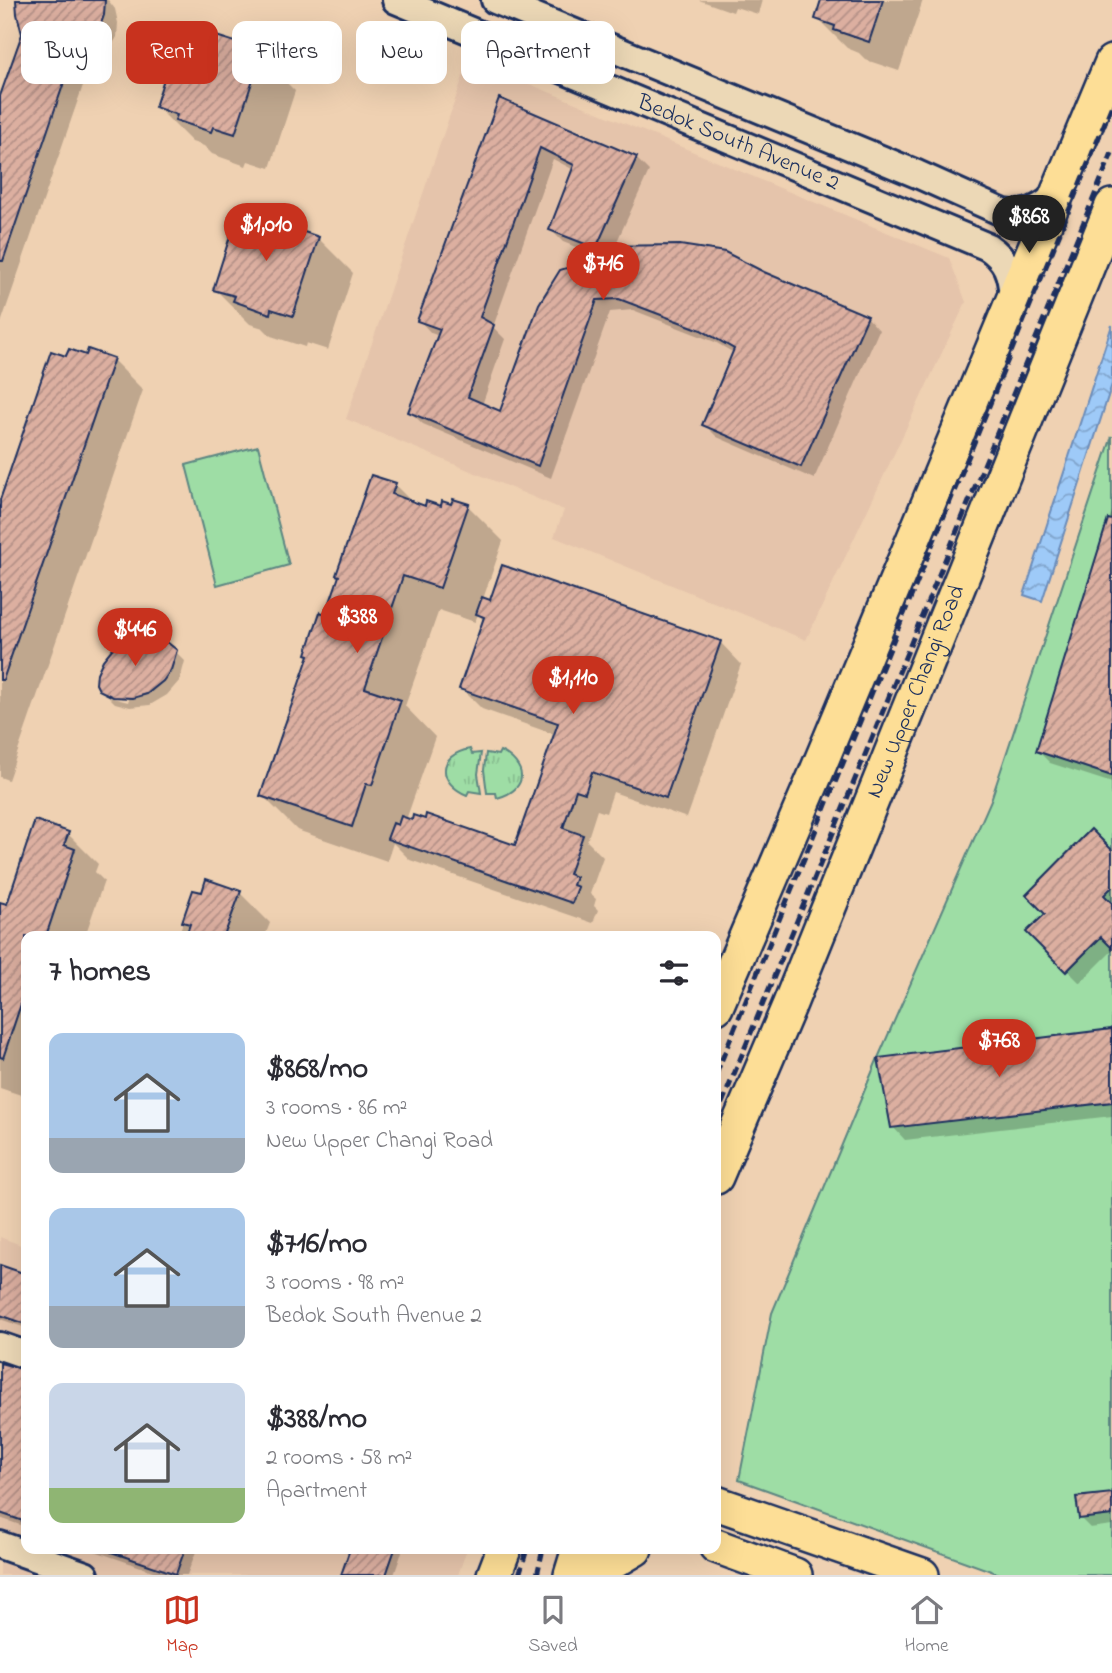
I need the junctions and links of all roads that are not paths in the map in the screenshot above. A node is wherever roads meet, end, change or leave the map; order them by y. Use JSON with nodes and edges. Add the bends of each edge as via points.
{"nodes":[{"id":1,"x":396,"y":0,"type":"edge"},
{"id":2,"x":495,"y":0,"type":"edge"},
{"id":3,"x":1112,"y":62,"type":"edge"},
{"id":4,"x":1056,"y":197,"type":"junction"},
{"id":5,"x":1112,"y":206,"type":"edge"},
{"id":6,"x":1013,"y":296,"type":"junction"},
{"id":7,"x":721,"y":995,"type":"edge"},
{"id":8,"x":721,"y":1165,"type":"edge"},
{"id":9,"x":0,"y":1346,"type":"edge"},
{"id":10,"x":21,"y":1353,"type":"edge"},
{"id":11,"x":721,"y":1505,"type":"edge"},
{"id":12,"x":0,"y":1545,"type":"edge"},
{"id":13,"x":721,"y":1548,"type":"edge"},
{"id":14,"x":21,"y":1552,"type":"edge"},
{"id":15,"x":26,"y":1554,"type":"edge"},
{"id":16,"x":502,"y":1554,"type":"edge"},
{"id":17,"x":577,"y":1554,"type":"edge"},
{"id":18,"x":627,"y":1554,"type":"edge"},
{"id":19,"x":85,"y":1575,"type":"edge"},
{"id":20,"x":494,"y":1575,"type":"edge"},
{"id":21,"x":571,"y":1575,"type":"edge"},
{"id":22,"x":591,"y":1575,"type":"edge"},
{"id":23,"x":795,"y":1575,"type":"edge"},
{"id":24,"x":922,"y":1575,"type":"edge"}],
"edges":[{"from":1,"to":6,"type":"street","name":"Bedok South Avenue 2","via":[[988,247],[1005,261]]},
{"from":2,"to":4,"type":"street","name":"Bedok South Avenue 2","via":[[1004,213],[1026,214]]},
{"from":3,"to":4,"type":"main road"},
{"from":4,"to":6,"type":"main road"},
{"from":5,"to":8,"type":"main road","name":"New Upper Changi Road"},
{"from":6,"to":7,"type":"main road"},
{"from":9,"to":10,"type":"street"},
{"from":11,"to":24,"type":"main road"},
{"from":12,"to":14,"type":"street"},
{"from":13,"to":23,"type":"main road"},
{"from":15,"to":19,"type":"street"},
{"from":16,"to":20,"type":"main road"},
{"from":17,"to":21,"type":"main road"},
{"from":18,"to":22,"type":"main road"}]}
